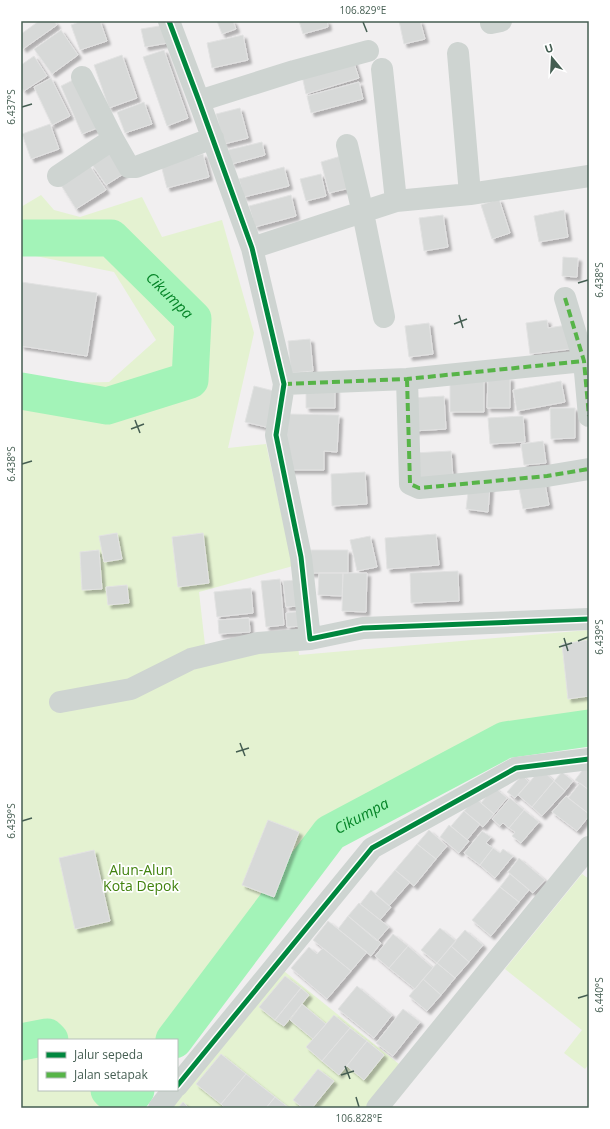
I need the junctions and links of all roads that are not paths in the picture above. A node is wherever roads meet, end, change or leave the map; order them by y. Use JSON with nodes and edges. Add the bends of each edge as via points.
{"nodes":[{"id":1,"x":169,"y":21,"type":"edge"},
{"id":2,"x":368,"y":50,"type":"dead end"},
{"id":3,"x":458,"y":53,"type":"dead end"},
{"id":4,"x":382,"y":69,"type":"dead end"},
{"id":5,"x":82,"y":77,"type":"dead end"},
{"id":6,"x":199,"y":100,"type":"junction"},
{"id":7,"x":213,"y":138,"type":"junction"},
{"id":8,"x":112,"y":139,"type":"junction"},
{"id":9,"x":347,"y":145,"type":"dead end"},
{"id":10,"x":58,"y":176,"type":"dead end"},
{"id":11,"x":589,"y":176,"type":"edge"},
{"id":12,"x":470,"y":194,"type":"junction"},
{"id":13,"x":396,"y":202,"type":"junction"},
{"id":14,"x":363,"y":213,"type":"junction"},
{"id":15,"x":252,"y":248,"type":"junction"},
{"id":16,"x":565,"y":298,"type":"dead end"},
{"id":17,"x":384,"y":317,"type":"dead end"},
{"id":18,"x":584,"y":361,"type":"junction"},
{"id":19,"x":407,"y":379,"type":"junction"},
{"id":20,"x":284,"y":384,"type":"junction"},
{"id":21,"x":589,"y":416,"type":"edge"},
{"id":22,"x":589,"y":469,"type":"edge"},
{"id":23,"x":589,"y":619,"type":"edge"},
{"id":24,"x":310,"y":639,"type":"junction"},
{"id":25,"x":60,"y":702,"type":"dead end"},
{"id":26,"x":589,"y":759,"type":"edge"},
{"id":27,"x":589,"y":847,"type":"edge"},
{"id":28,"x":178,"y":1085,"type":"edge"},
{"id":29,"x":172,"y":1091,"type":"edge"},
{"id":30,"x":159,"y":1108,"type":"edge"},
{"id":31,"x":377,"y":1108,"type":"edge"}],
"edges":[{"from":1,"to":6,"type":"street"},
{"from":2,"to":6,"type":"street"},
{"from":3,"to":12,"type":"street"},
{"from":4,"to":13,"type":"street"},
{"from":5,"to":8,"type":"street"},
{"from":6,"to":7,"type":"street"},
{"from":7,"to":8,"type":"street","via":[[136,167],[129,166]]},
{"from":7,"to":15,"type":"street"},
{"from":8,"to":10,"type":"street"},
{"from":9,"to":14,"type":"street"},
{"from":11,"to":12,"type":"street"},
{"from":12,"to":13,"type":"street"},
{"from":13,"to":14,"type":"street"},
{"from":14,"to":15,"type":"street"},
{"from":14,"to":17,"type":"street"},
{"from":15,"to":20,"type":"street"},
{"from":16,"to":18,"type":"street"},
{"from":18,"to":19,"type":"street"},
{"from":18,"to":21,"type":"street"},
{"from":19,"to":20,"type":"street"},
{"from":19,"to":22,"type":"street","via":[[410,484],[420,488],[547,476]]},
{"from":20,"to":24,"type":"street","via":[[276,435],[302,557]]},
{"from":23,"to":24,"type":"street","via":[[363,628]]},
{"from":24,"to":25,"type":"street","via":[[258,643],[191,659],[130,689]]},
{"from":26,"to":28,"type":"street","via":[[516,768],[372,848]]},
{"from":27,"to":31,"type":"street"},
{"from":29,"to":30,"type":"street"}]}
